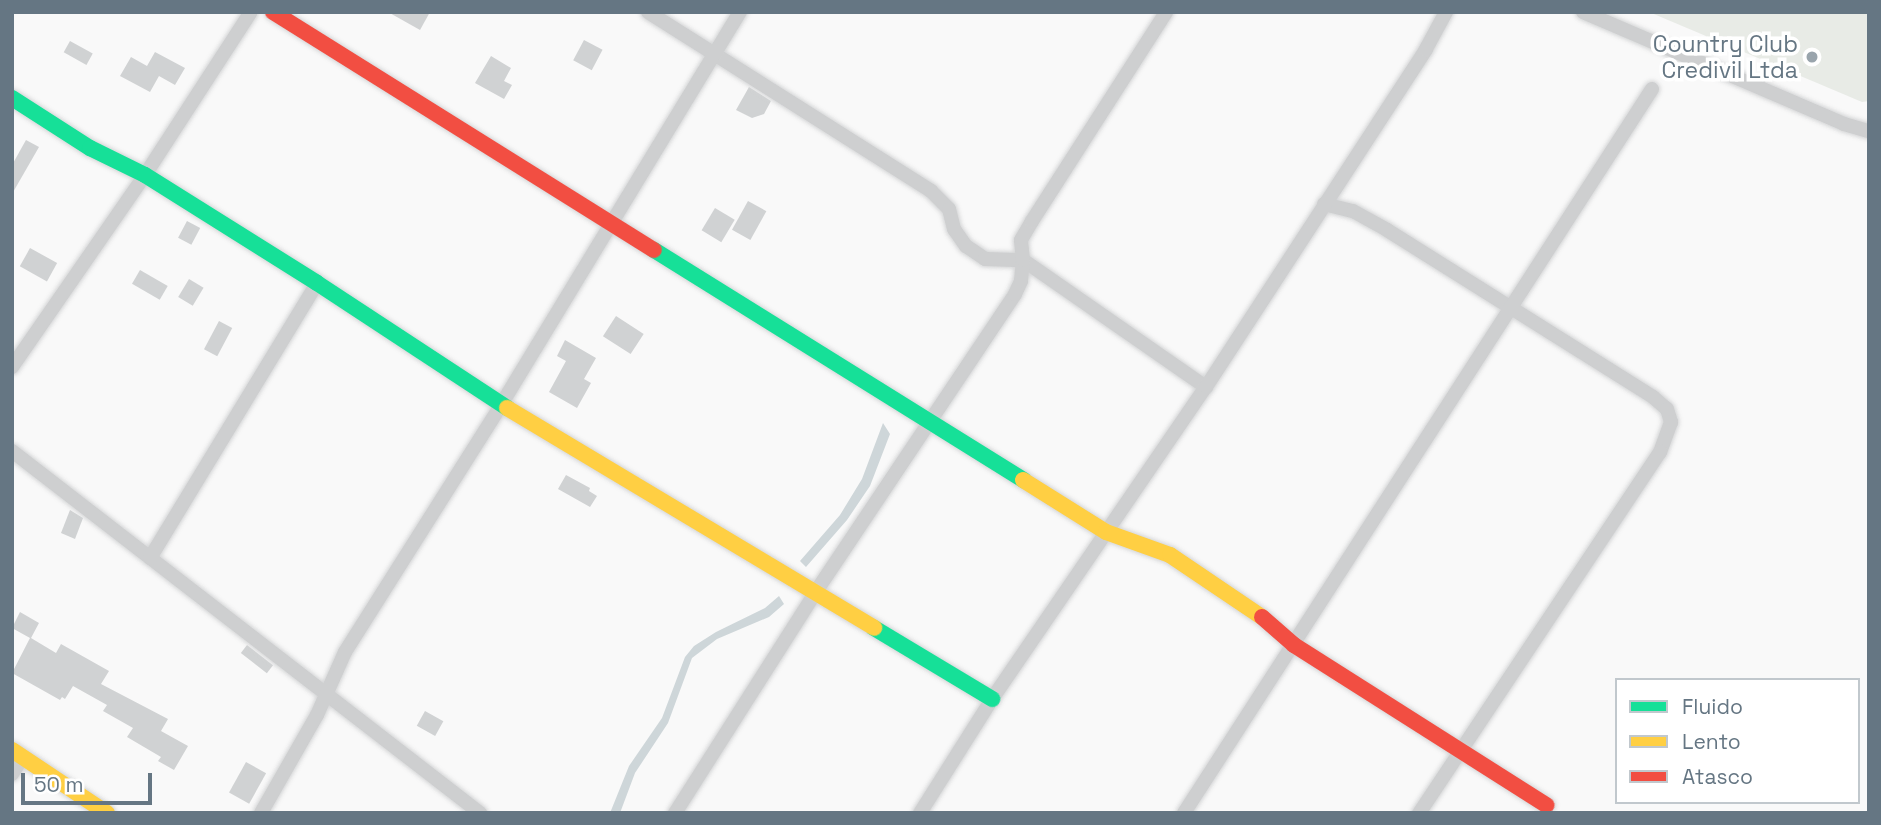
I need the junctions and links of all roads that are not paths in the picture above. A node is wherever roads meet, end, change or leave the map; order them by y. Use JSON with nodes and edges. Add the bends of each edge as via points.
{"nodes":[{"id":1,"x":251,"y":12,"type":"edge"},
{"id":2,"x":273,"y":12,"type":"edge"},
{"id":3,"x":648,"y":12,"type":"edge"},
{"id":4,"x":740,"y":12,"type":"edge"},
{"id":5,"x":1166,"y":12,"type":"edge"},
{"id":6,"x":1446,"y":12,"type":"edge"},
{"id":7,"x":1583,"y":12,"type":"edge"},
{"id":8,"x":713,"y":54,"type":"junction"},
{"id":9,"x":1652,"y":89,"type":"dead end"},
{"id":10,"x":12,"y":98,"type":"edge"},
{"id":11,"x":1869,"y":131,"type":"edge"},
{"id":12,"x":145,"y":175,"type":"junction"},
{"id":13,"x":1324,"y":204,"type":"junction"},
{"id":14,"x":610,"y":222,"type":"junction"},
{"id":15,"x":1023,"y":260,"type":"junction"},
{"id":16,"x":317,"y":283,"type":"junction"},
{"id":17,"x":1511,"y":308,"type":"junction"},
{"id":18,"x":12,"y":367,"type":"edge"},
{"id":19,"x":1206,"y":387,"type":"junction"},
{"id":20,"x":501,"y":405,"type":"junction"},
{"id":21,"x":930,"y":422,"type":"junction"},
{"id":22,"x":12,"y":451,"type":"edge"},
{"id":23,"x":1106,"y":532,"type":"junction"},
{"id":24,"x":150,"y":558,"type":"junction"},
{"id":25,"x":815,"y":593,"type":"junction"},
{"id":26,"x":1294,"y":645,"type":"junction"},
{"id":27,"x":326,"y":691,"type":"junction"},
{"id":28,"x":992,"y":699,"type":"junction"},
{"id":29,"x":1462,"y":750,"type":"junction"},
{"id":30,"x":18,"y":753,"type":"edge"},
{"id":31,"x":12,"y":774,"type":"edge"},
{"id":32,"x":1546,"y":805,"type":"dead end"},
{"id":33,"x":107,"y":813,"type":"edge"},
{"id":34,"x":261,"y":813,"type":"edge"},
{"id":35,"x":481,"y":813,"type":"edge"},
{"id":36,"x":675,"y":813,"type":"edge"},
{"id":37,"x":920,"y":813,"type":"edge"},
{"id":38,"x":1184,"y":813,"type":"edge"},
{"id":39,"x":1419,"y":813,"type":"edge"}],
"edges":[{"from":1,"to":12,"type":"street"},
{"from":2,"to":14,"type":"street"},
{"from":3,"to":8,"type":"street"},
{"from":4,"to":8,"type":"street"},
{"from":5,"to":15,"type":"street","via":[[1021,240]]},
{"from":6,"to":13,"type":"street"},
{"from":7,"to":11,"type":"street"},
{"from":8,"to":14,"type":"street"},
{"from":8,"to":15,"type":"street","via":[[931,191],[948,209],[966,246],[985,259]]},
{"from":9,"to":17,"type":"street"},
{"from":10,"to":12,"type":"street","via":[[90,148]]},
{"from":12,"to":16,"type":"street"},
{"from":12,"to":18,"type":"street"},
{"from":13,"to":17,"type":"street","via":[[1353,211]]},
{"from":13,"to":19,"type":"street"},
{"from":14,"to":20,"type":"street"},
{"from":14,"to":21,"type":"street"},
{"from":15,"to":19,"type":"street"},
{"from":15,"to":21,"type":"street","via":[[1015,294]]},
{"from":16,"to":20,"type":"street"},
{"from":16,"to":24,"type":"street"},
{"from":17,"to":26,"type":"street"},
{"from":17,"to":29,"type":"street","via":[[1653,397],[1667,410],[1671,422],[1660,452]]},
{"from":19,"to":23,"type":"street"},
{"from":20,"to":25,"type":"street"},
{"from":20,"to":27,"type":"street","via":[[387,583]]},
{"from":21,"to":23,"type":"street"},
{"from":21,"to":25,"type":"street"},
{"from":22,"to":24,"type":"street"},
{"from":23,"to":26,"type":"street","via":[[1170,555],[1196,570]]},
{"from":23,"to":28,"type":"street"},
{"from":24,"to":27,"type":"street"},
{"from":25,"to":28,"type":"street"},
{"from":25,"to":36,"type":"street"},
{"from":26,"to":29,"type":"street"},
{"from":26,"to":38,"type":"street"},
{"from":27,"to":34,"type":"street","via":[[314,722]]},
{"from":27,"to":35,"type":"street"},
{"from":28,"to":37,"type":"street"},
{"from":29,"to":32,"type":"street"},
{"from":29,"to":39,"type":"street"},
{"from":30,"to":31,"type":"street"},
{"from":30,"to":33,"type":"street"}]}
